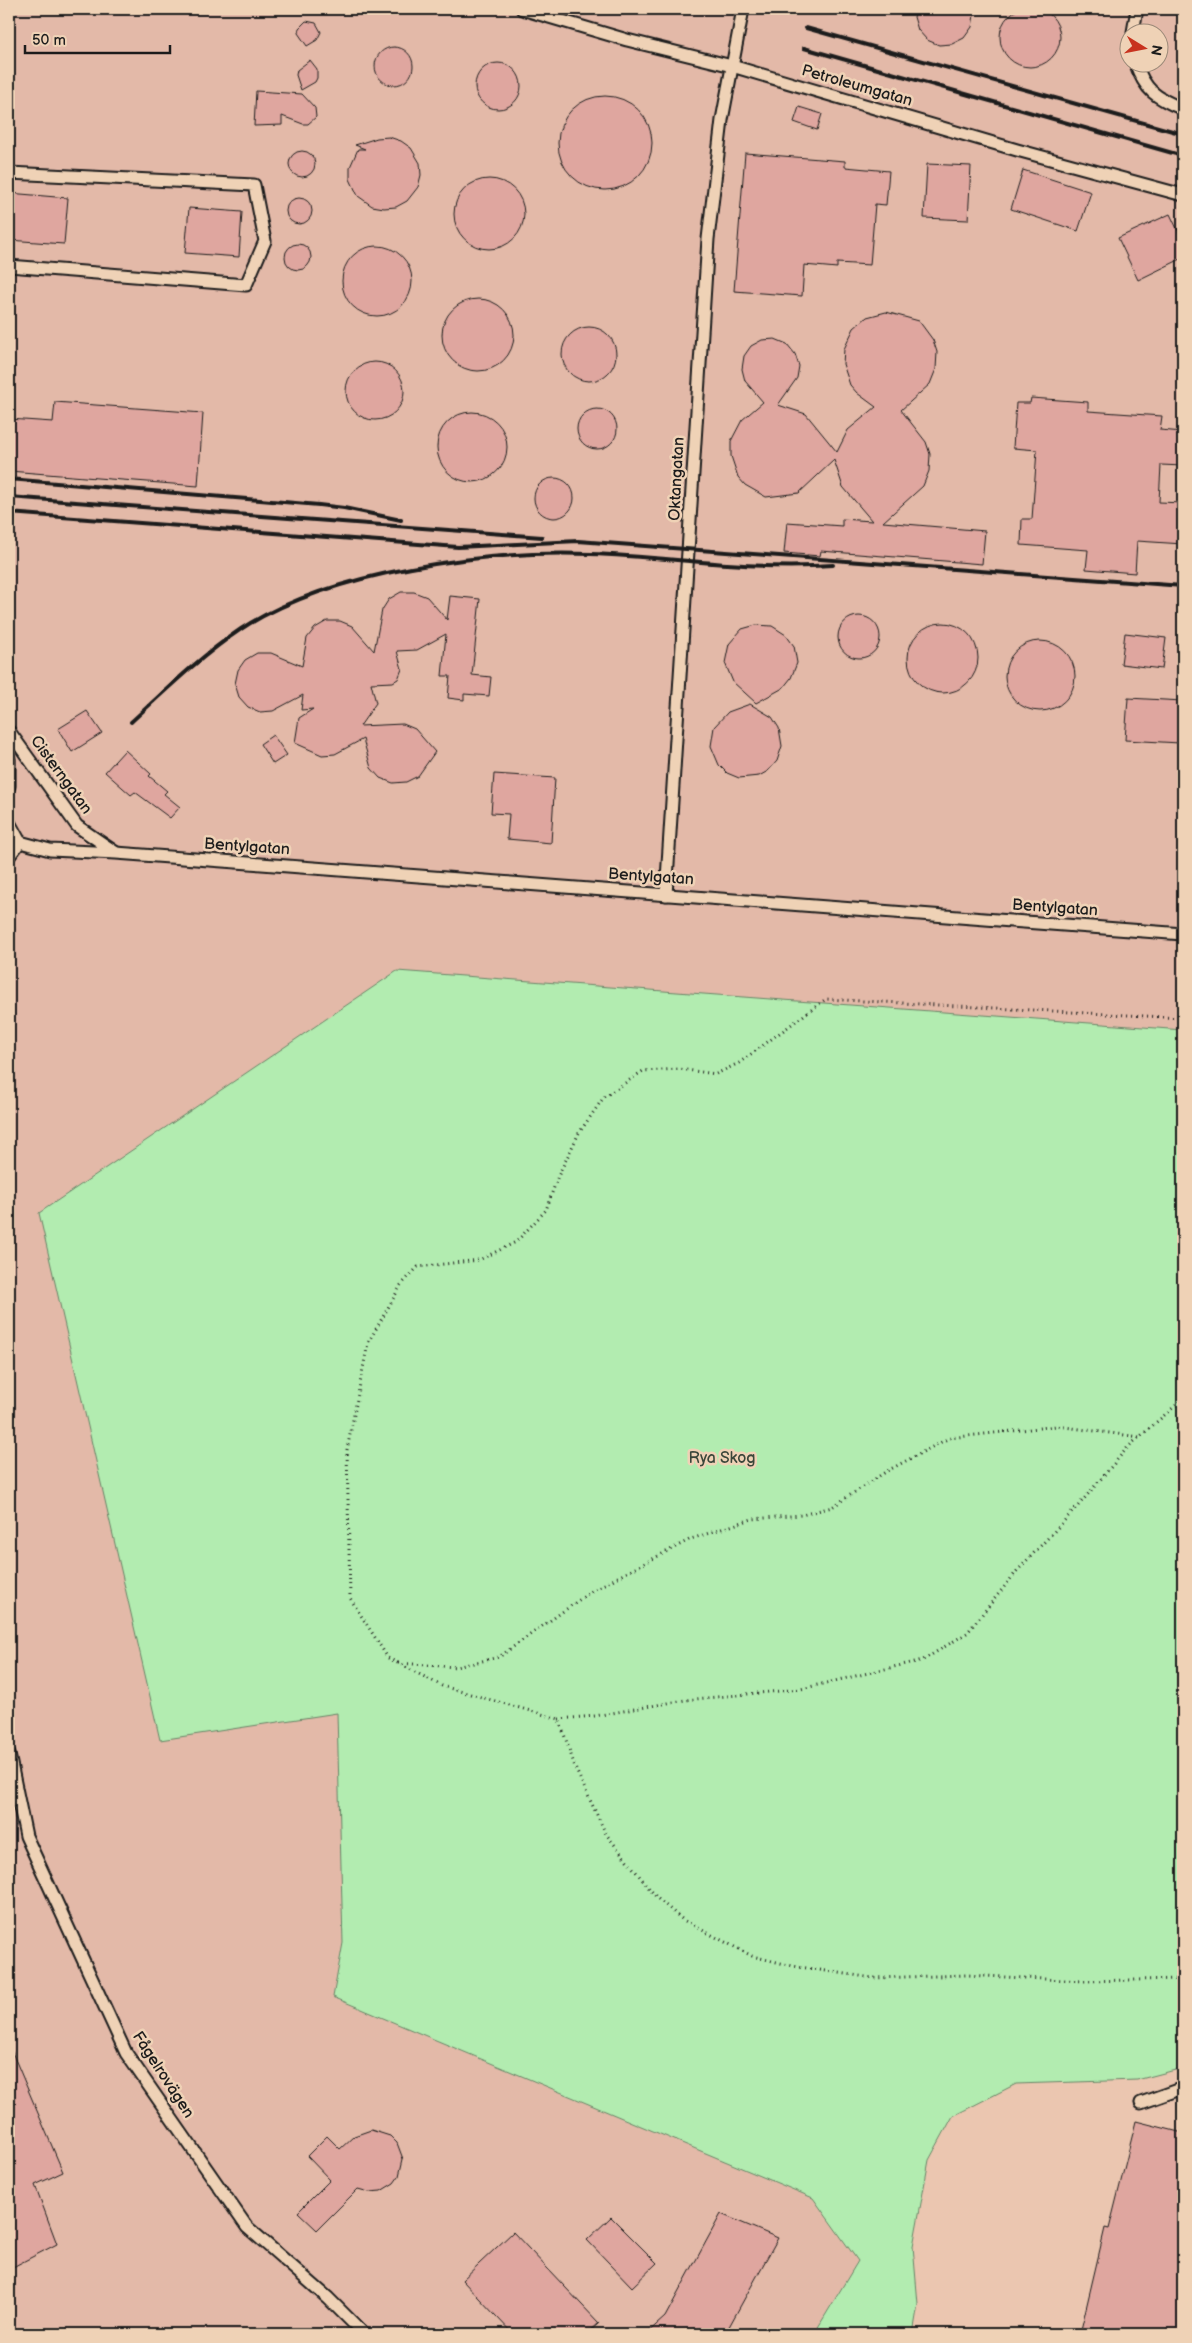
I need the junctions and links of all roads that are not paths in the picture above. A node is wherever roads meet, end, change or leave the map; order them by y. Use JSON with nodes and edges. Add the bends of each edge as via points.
{"nodes":[{"id":1,"x":522,"y":9,"type":"edge"},
{"id":2,"x":742,"y":9,"type":"edge"},
{"id":3,"x":1137,"y":9,"type":"edge"},
{"id":4,"x":1134,"y":22,"type":"edge"},
{"id":5,"x":732,"y":66,"type":"junction"},
{"id":6,"x":1138,"y":72,"type":"edge"},
{"id":7,"x":1183,"y":109,"type":"edge"},
{"id":8,"x":9,"y":173,"type":"edge"},
{"id":9,"x":1183,"y":195,"type":"edge"},
{"id":10,"x":9,"y":266,"type":"edge"},
{"id":11,"x":9,"y":731,"type":"edge"},
{"id":12,"x":9,"y":759,"type":"edge"},
{"id":13,"x":9,"y":786,"type":"edge"},
{"id":14,"x":9,"y":822,"type":"edge"},
{"id":15,"x":20,"y":842,"type":"junction"},
{"id":16,"x":116,"y":853,"type":"junction"},
{"id":17,"x":9,"y":856,"type":"edge"},
{"id":18,"x":666,"y":895,"type":"junction"},
{"id":19,"x":1183,"y":934,"type":"edge"},
{"id":20,"x":9,"y":1754,"type":"edge"},
{"id":21,"x":1183,"y":2088,"type":"edge"},
{"id":22,"x":1141,"y":2104,"type":"dead end"},
{"id":23,"x":364,"y":2334,"type":"edge"}],
"edges":[{"from":1,"to":5,"type":"lane","name":"Petroleumgatan"},
{"from":2,"to":5,"type":"lane","name":"Oktangatan"},
{"from":3,"to":4,"type":"lane"},
{"from":5,"to":9,"type":"lane","name":"Petroleumgatan","via":[[1016,150]]},
{"from":5,"to":18,"type":"lane","name":"Oktangatan","via":[[708,239]]},
{"from":6,"to":7,"type":"lane","via":[[1160,100]]},
{"from":8,"to":10,"type":"lane","via":[[254,185],[265,241],[246,285]]},
{"from":11,"to":16,"type":"lane","name":"Cisterngatan","via":[[77,826]]},
{"from":12,"to":13,"type":"lane","name":"Cisterngatan"},
{"from":14,"to":15,"type":"lane"},
{"from":15,"to":16,"type":"lane","via":[[50,850]]},
{"from":15,"to":17,"type":"lane"},
{"from":16,"to":18,"type":"lane","name":"Bentylgatan"},
{"from":18,"to":19,"type":"lane","name":"Bentylgatan"},
{"from":20,"to":23,"type":"lane","name":"Fågelrovägen","via":[[26,1836],[126,2053],[247,2227]]},
{"from":21,"to":22,"type":"lane"}]}
